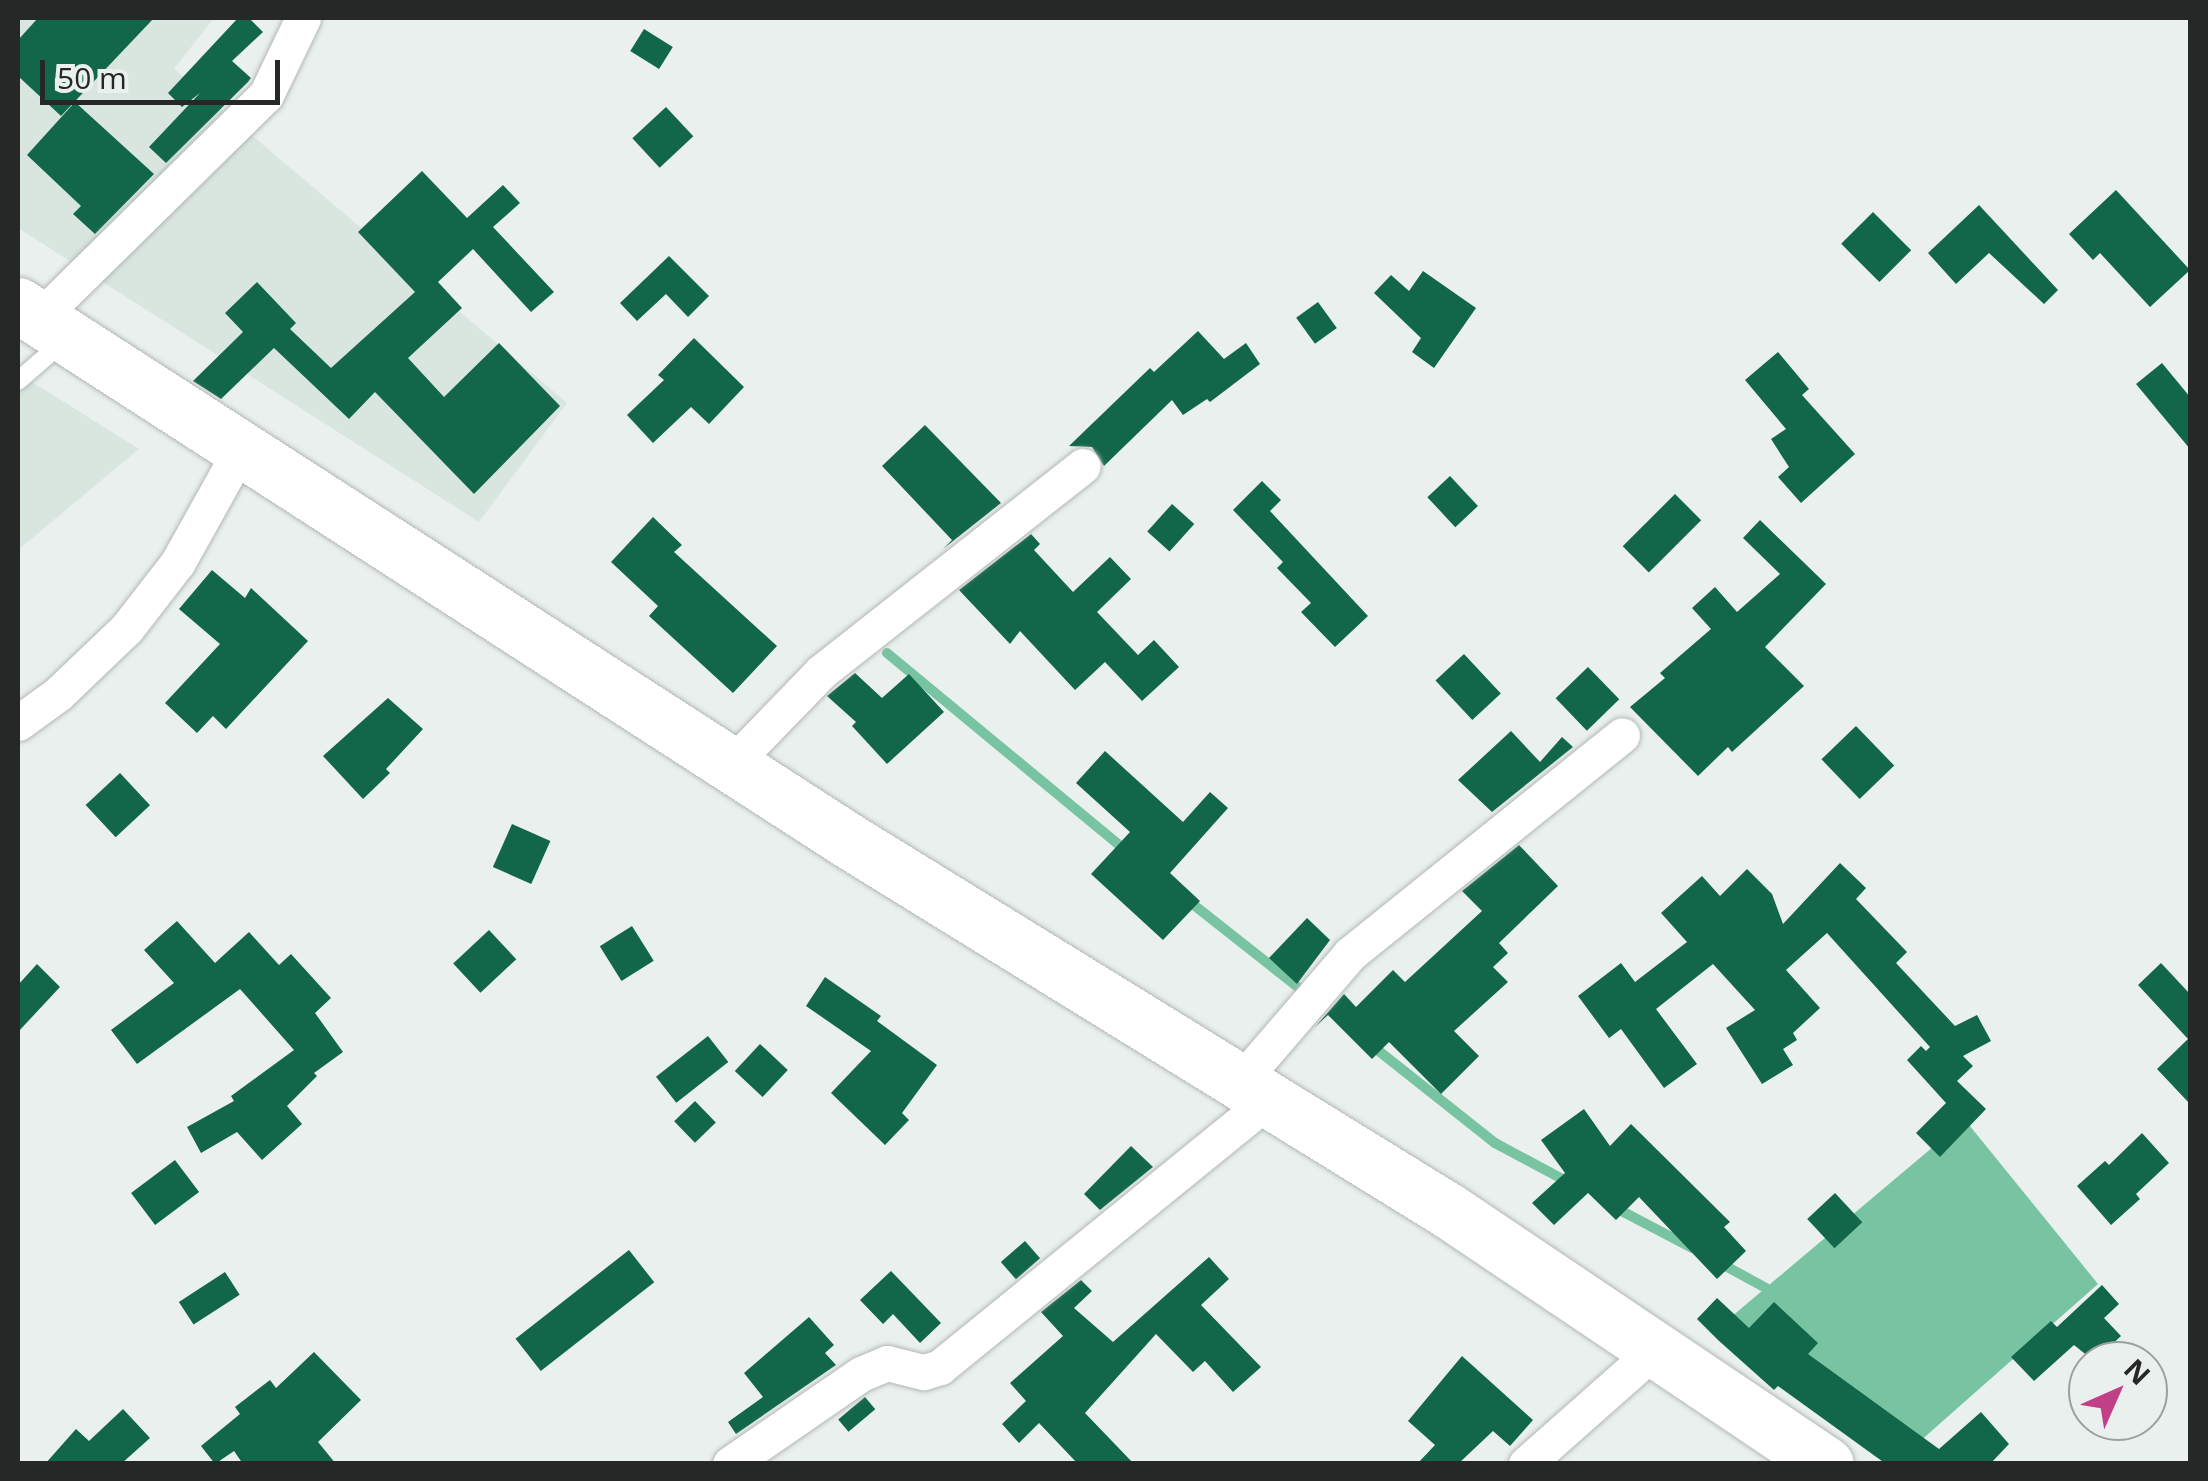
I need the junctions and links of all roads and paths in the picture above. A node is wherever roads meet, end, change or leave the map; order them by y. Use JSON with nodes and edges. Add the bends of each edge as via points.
{"nodes":[{"id":1,"x":303,"y":18,"type":"edge"},
{"id":2,"x":41,"y":320,"type":"edge"},
{"id":3,"x":18,"y":381,"type":"edge"},
{"id":4,"x":241,"y":448,"type":"junction"},
{"id":5,"x":1083,"y":466,"type":"dead end"},
{"id":6,"x":18,"y":723,"type":"edge"},
{"id":7,"x":1622,"y":735,"type":"dead end"},
{"id":8,"x":731,"y":765,"type":"junction"},
{"id":9,"x":1254,"y":1090,"type":"junction"},
{"id":10,"x":1656,"y":1350,"type":"junction"},
{"id":11,"x":730,"y":1464,"type":"edge"},
{"id":12,"x":1526,"y":1464,"type":"edge"},
{"id":13,"x":1826,"y":1464,"type":"edge"}],
"edges":[{"from":1,"to":2,"type":"street","via":[[266,95]]},
{"from":2,"to":3,"type":"lane"},
{"from":2,"to":4,"type":"main road"},
{"from":4,"to":6,"type":"street","via":[[178,562],[127,628]]},
{"from":4,"to":8,"type":"main road"},
{"from":5,"to":8,"type":"street","via":[[821,672]]},
{"from":7,"to":9,"type":"street","via":[[1350,954]]},
{"from":8,"to":9,"type":"main road"},
{"from":9,"to":10,"type":"main road"},
{"from":9,"to":11,"type":"street","via":[[940,1367],[924,1372],[887,1363],[861,1374]]},
{"from":10,"to":12,"type":"street"},
{"from":10,"to":13,"type":"main road"}]}
